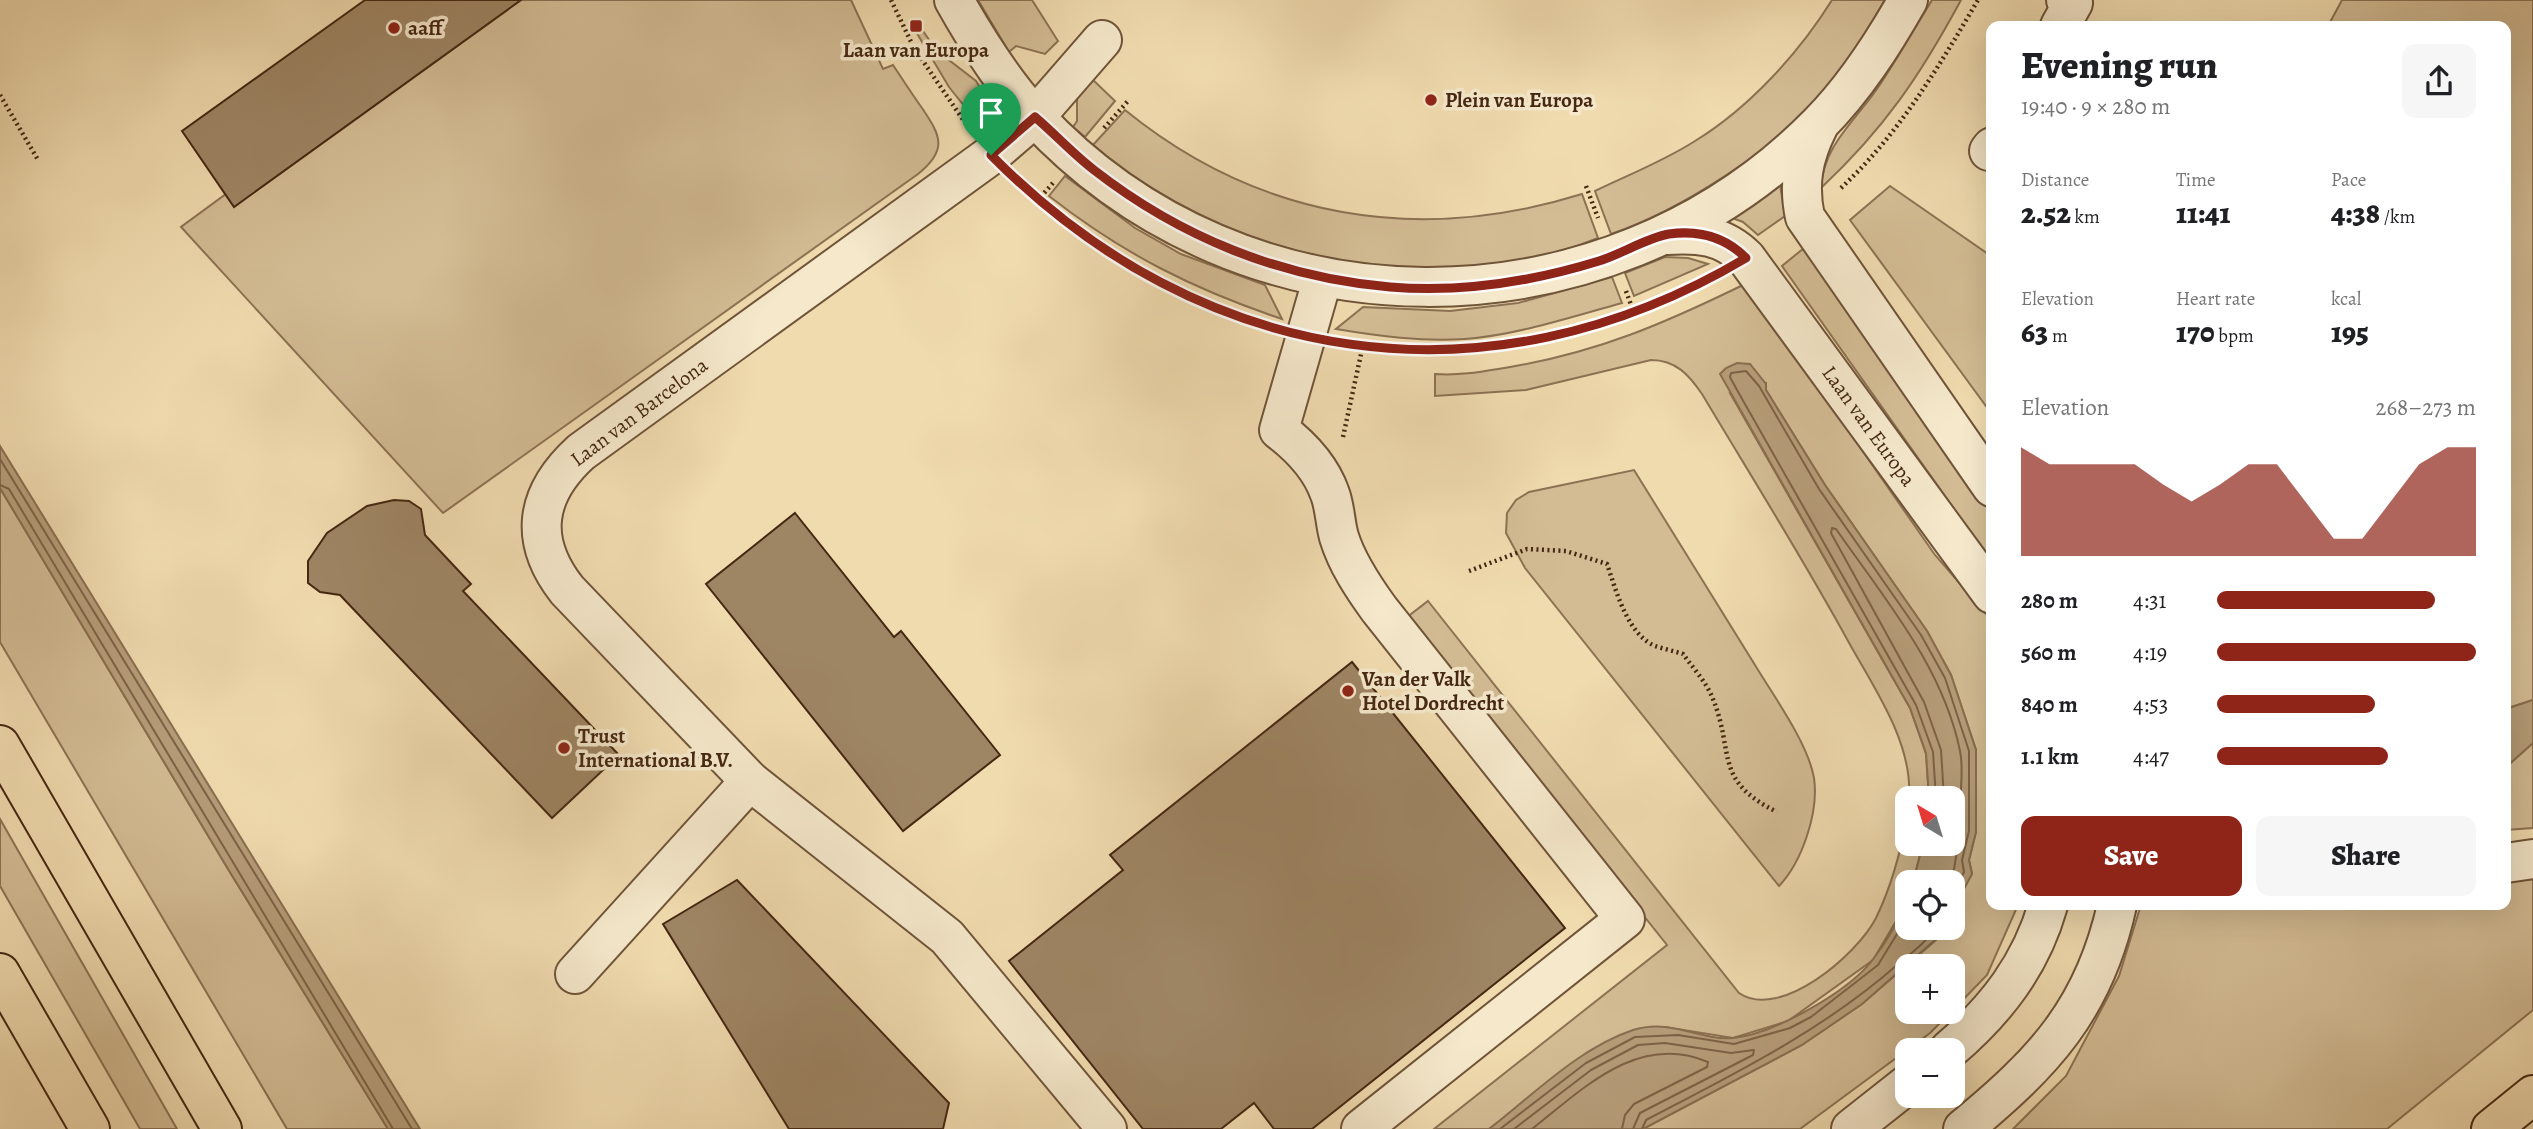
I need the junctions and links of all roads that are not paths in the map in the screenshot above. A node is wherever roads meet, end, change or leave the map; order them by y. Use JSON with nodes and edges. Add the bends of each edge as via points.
{"nodes":[{"id":1,"x":954,"y":0,"type":"edge"},
{"id":2,"x":1908,"y":0,"type":"edge"},
{"id":3,"x":2066,"y":0,"type":"edge"},
{"id":4,"x":2063,"y":21,"type":"edge"},
{"id":5,"x":1102,"y":40,"type":"dead end"},
{"id":6,"x":1035,"y":117,"type":"junction"},
{"id":7,"x":1819,"y":124,"type":"junction"},
{"id":8,"x":1667,"y":234,"type":"junction"},
{"id":9,"x":1323,"y":277,"type":"junction"},
{"id":10,"x":1986,"y":478,"type":"edge"},
{"id":11,"x":1986,"y":586,"type":"edge"},
{"id":12,"x":0,"y":745,"type":"edge"},
{"id":13,"x":750,"y":781,"type":"junction"},
{"id":14,"x":2533,"y":859,"type":"edge"},
{"id":15,"x":2511,"y":862,"type":"edge"},
{"id":16,"x":2046,"y":910,"type":"edge"},
{"id":17,"x":2115,"y":910,"type":"edge"},
{"id":18,"x":0,"y":973,"type":"edge"},
{"id":19,"x":575,"y":974,"type":"dead end"},
{"id":20,"x":1962,"y":1038,"type":"edge"},
{"id":21,"x":1895,"y":1094,"type":"edge"},
{"id":22,"x":2533,"y":1095,"type":"edge"},
{"id":23,"x":90,"y":1129,"type":"edge"},
{"id":24,"x":222,"y":1129,"type":"edge"},
{"id":25,"x":1107,"y":1129,"type":"edge"},
{"id":26,"x":1361,"y":1129,"type":"edge"},
{"id":27,"x":1851,"y":1129,"type":"edge"},
{"id":28,"x":1963,"y":1129,"type":"edge"},
{"id":29,"x":2491,"y":1129,"type":"edge"}],
"edges":[{"from":1,"to":6,"type":"street","name":"Laan van Europa","via":[[984,50]]},
{"from":2,"to":7,"type":"street","name":"Laan van Europa","via":[[1866,67]]},
{"from":3,"to":4,"type":"street","via":[[2073,3]]},
{"from":5,"to":6,"type":"street","name":"Laan van Barcelona"},
{"from":6,"to":9,"type":"street","name":"Laan van Europa","via":[[1093,169],[1177,227],[1239,254]]},
{"from":6,"to":13,"type":"street","name":"Laan van Barcelona","via":[[991,155],[581,452],[558,475],[543,507],[542,545],[556,576]]},
{"from":7,"to":8,"type":"street","name":"Laan van Europa","via":[[1760,177]]},
{"from":7,"to":10,"type":"street","name":"Laan van Europa","via":[[1801,180],[1805,217]]},
{"from":8,"to":9,"type":"street","name":"Laan van Europa","via":[[1574,269],[1505,284],[1390,287]]},
{"from":8,"to":11,"type":"street","name":"Laan van Europa","via":[[1708,235],[1736,247],[1746,258]]},
{"from":9,"to":26,"type":"street","via":[[1279,430],[1310,460],[1330,494],[1339,537],[1361,584],[1625,919]]},
{"from":12,"to":24,"type":"highway"},
{"from":13,"to":19,"type":"street"},
{"from":13,"to":25,"type":"street","name":"Laan van Barcelona","via":[[947,937]]},
{"from":14,"to":15,"type":"street"},
{"from":16,"to":20,"type":"street","via":[[2035,945],[2016,979]]},
{"from":17,"to":28,"type":"street","via":[[2097,970],[2069,1022],[2032,1069]]},
{"from":18,"to":23,"type":"highway"},
{"from":21,"to":27,"type":"street"},
{"from":22,"to":29,"type":"highway"}]}
